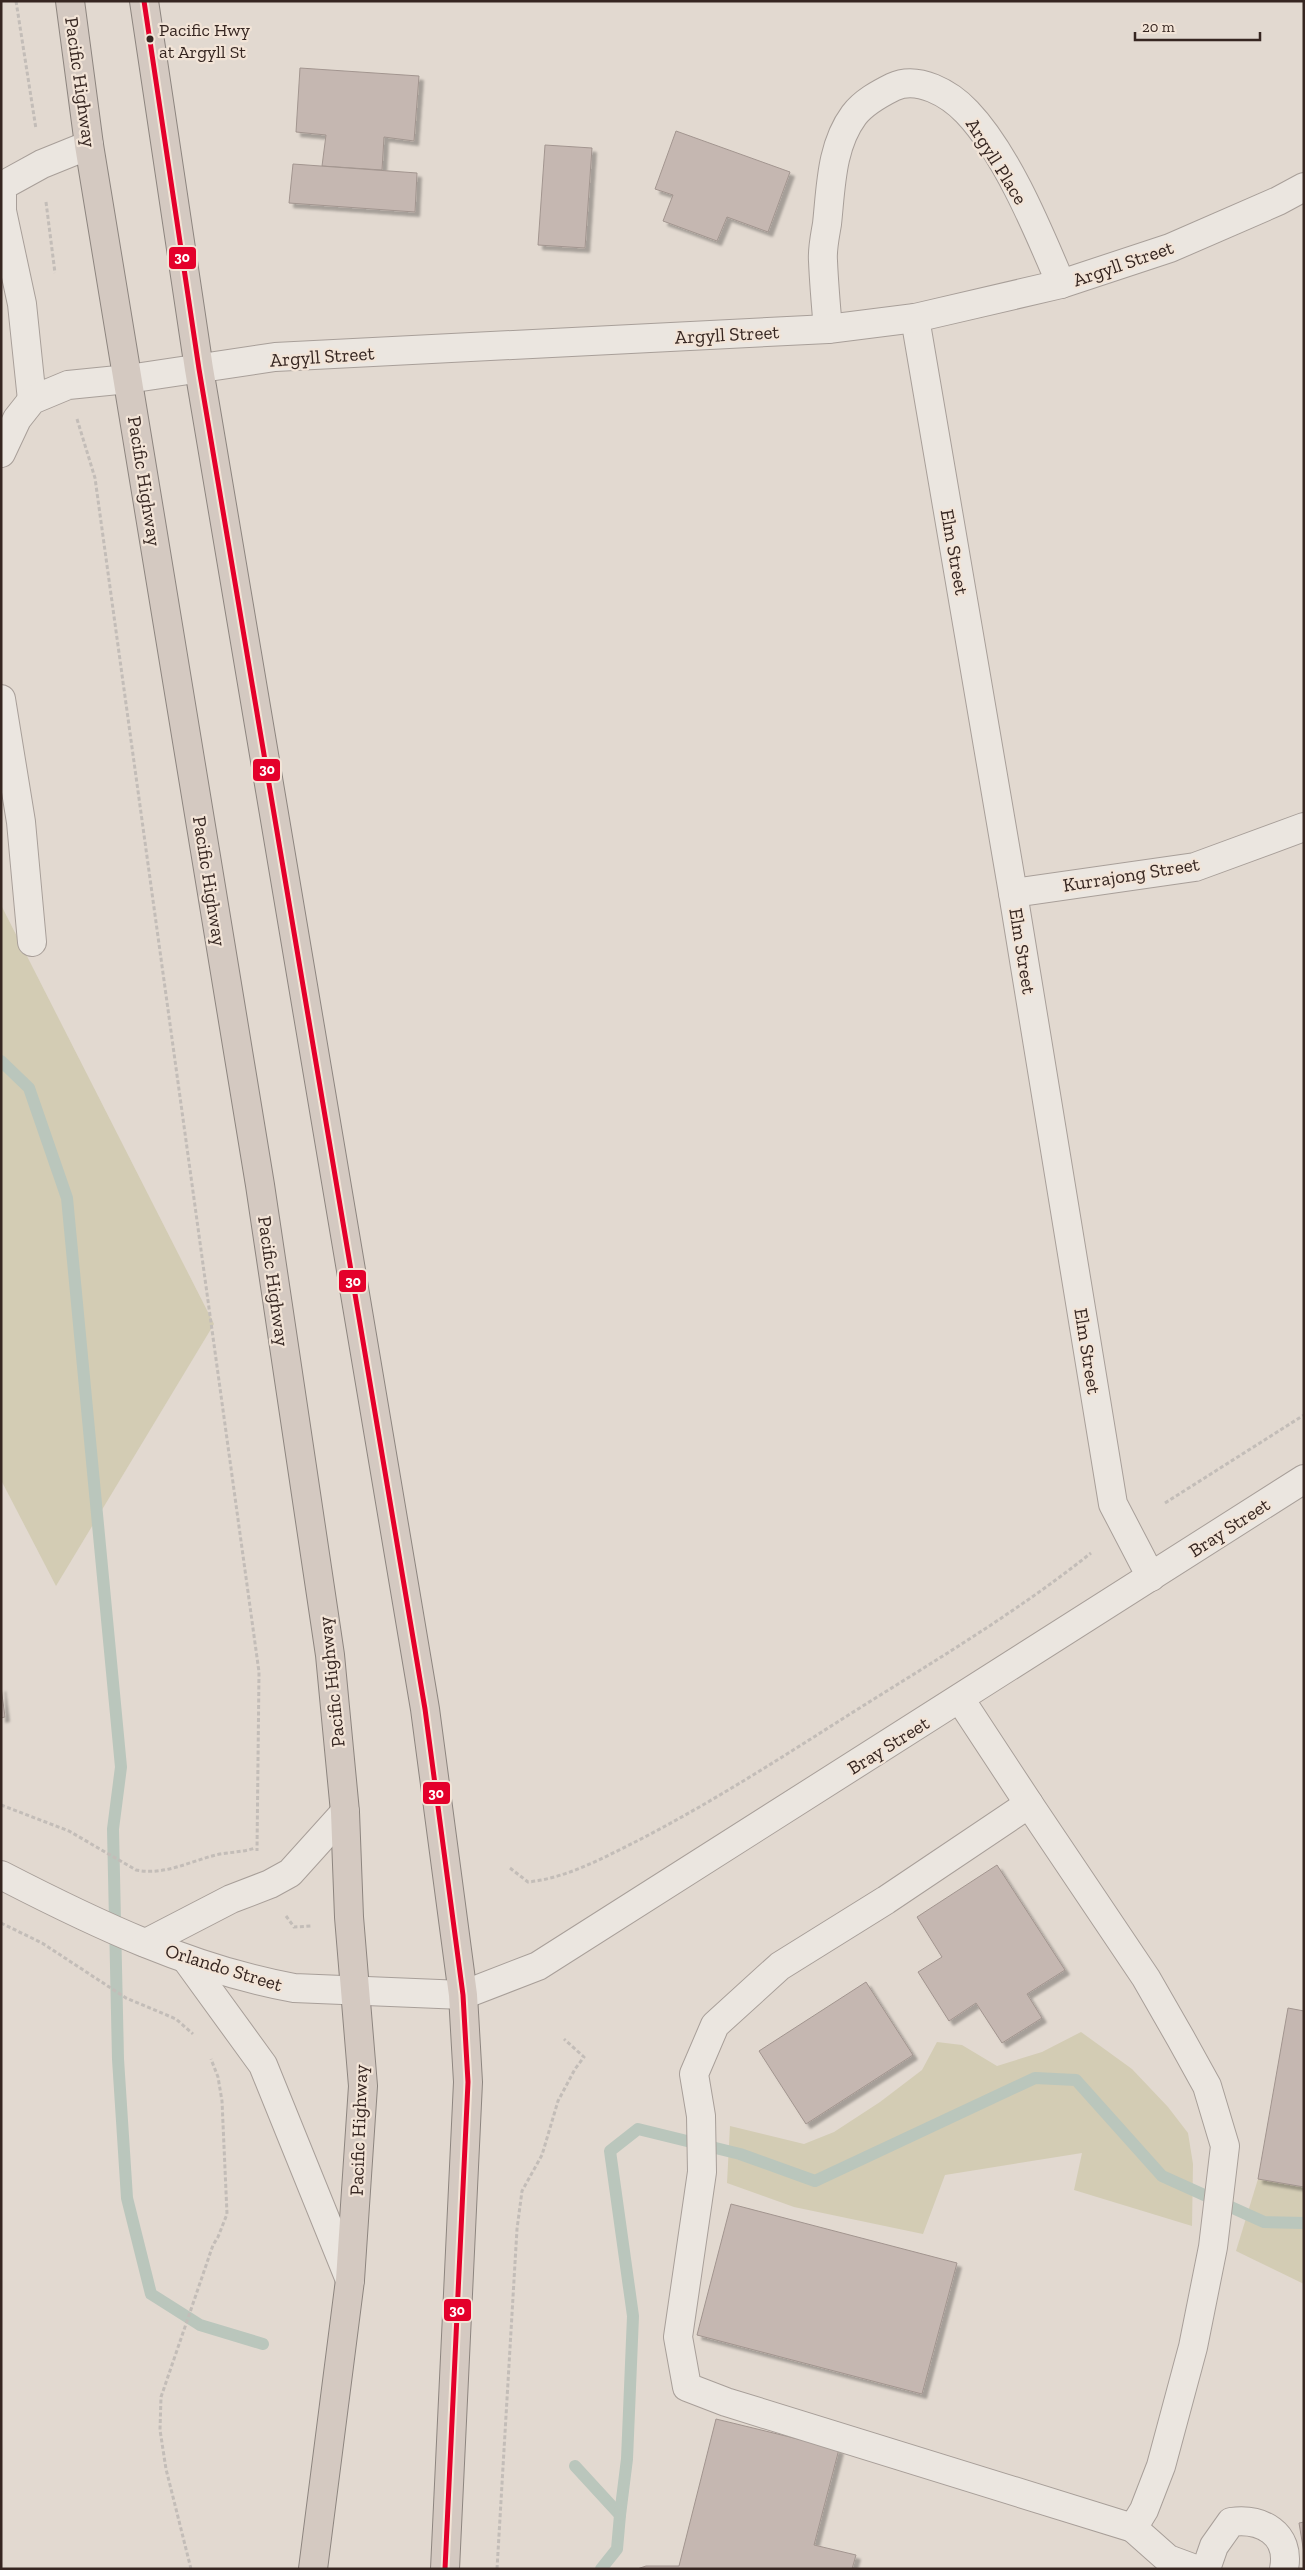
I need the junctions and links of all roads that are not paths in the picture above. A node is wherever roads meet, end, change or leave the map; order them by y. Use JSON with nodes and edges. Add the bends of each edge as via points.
{"nodes":[{"id":1,"x":70,"y":1,"type":"edge"},
{"id":2,"x":144,"y":1,"type":"edge"},
{"id":3,"x":89,"y":145,"type":"junction"},
{"id":4,"x":1304,"y":187,"type":"edge"},
{"id":5,"x":1061,"y":284,"type":"junction"},
{"id":6,"x":915,"y":318,"type":"junction"},
{"id":7,"x":828,"y":329,"type":"junction"},
{"id":8,"x":199,"y":369,"type":"junction"},
{"id":9,"x":128,"y":379,"type":"junction"},
{"id":10,"x":32,"y":400,"type":"junction"},
{"id":11,"x":1,"y":453,"type":"edge"},
{"id":12,"x":1,"y":699,"type":"edge"},
{"id":13,"x":1304,"y":827,"type":"edge"},
{"id":14,"x":1013,"y":893,"type":"junction"},
{"id":15,"x":32,"y":942,"type":"dead end"},
{"id":16,"x":1304,"y":1479,"type":"edge"},
{"id":17,"x":1151,"y":1577,"type":"junction"},
{"id":18,"x":960,"y":1699,"type":"junction"},
{"id":19,"x":1029,"y":1804,"type":"junction"},
{"id":20,"x":345,"y":1812,"type":"junction"},
{"id":21,"x":1,"y":1875,"type":"edge"},
{"id":22,"x":146,"y":1943,"type":"junction"},
{"id":23,"x":186,"y":1958,"type":"junction"},
{"id":24,"x":355,"y":1990,"type":"junction"},
{"id":25,"x":463,"y":1995,"type":"junction"},
{"id":26,"x":350,"y":2280,"type":"junction"},
{"id":27,"x":1134,"y":2528,"type":"junction"},
{"id":28,"x":314,"y":2569,"type":"edge"},
{"id":29,"x":445,"y":2569,"type":"edge"},
{"id":30,"x":1195,"y":2569,"type":"edge"},
{"id":31,"x":1206,"y":2569,"type":"edge"},
{"id":32,"x":1284,"y":2569,"type":"edge"}],
"edges":[{"from":1,"to":3,"type":"highway","name":"Pacific Highway"},
{"from":2,"to":8,"type":"highway"},
{"from":3,"to":9,"type":"highway","name":"Pacific Highway"},
{"from":3,"to":10,"type":"street","via":[[42,164],[2,186],[2,211],[22,304]]},
{"from":4,"to":5,"type":"street","name":"Argyll Street","via":[[1170,248]]},
{"from":5,"to":6,"type":"street","name":"Argyll Street"},
{"from":5,"to":7,"type":"street","name":"Argyll Place","via":[[1008,172],[967,111],[927,85],[901,83],[874,96],[854,115],[841,139],[833,166],[823,260]]},
{"from":6,"to":7,"type":"street","name":"Argyll Street"},
{"from":6,"to":14,"type":"street","name":"Elm Street"},
{"from":7,"to":8,"type":"street","name":"Argyll Street","via":[[275,358]]},
{"from":8,"to":9,"type":"street","name":"Argyll Street"},
{"from":8,"to":25,"type":"highway","via":[[425,1709]]},
{"from":9,"to":10,"type":"street","name":"Argyll Street","via":[[68,385]]},
{"from":9,"to":20,"type":"highway","name":"Pacific Highway","via":[[260,1185],[330,1655]]},
{"from":10,"to":11,"type":"street","via":[[17,419]]},
{"from":12,"to":15,"type":"street","via":[[21,822]]},
{"from":13,"to":14,"type":"street","name":"Kurrajong Street","via":[[1195,867]]},
{"from":14,"to":17,"type":"street","name":"Elm Street","via":[[1113,1504]]},
{"from":16,"to":17,"type":"street","name":"Bray Street"},
{"from":17,"to":18,"type":"street","name":"Bray Street"},
{"from":18,"to":19,"type":"street"},
{"from":18,"to":25,"type":"street","name":"Bray Street","via":[[538,1966]]},
{"from":19,"to":27,"type":"street","via":[[1167,2014],[1207,2086],[1225,2146],[1213,2246],[1193,2348],[1161,2466]]},
{"from":19,"to":27,"type":"street","via":[[780,1966],[715,2025],[694,2074],[701,2116],[702,2172],[678,2337],[687,2387],[726,2402]]},
{"from":20,"to":22,"type":"street","via":[[290,1873]]},
{"from":20,"to":24,"type":"highway","name":"Pacific Highway"},
{"from":21,"to":22,"type":"street","name":"Orlando Street"},
{"from":22,"to":23,"type":"street","name":"Orlando Street"},
{"from":23,"to":24,"type":"street","name":"Orlando Street","via":[[277,1985]]},
{"from":23,"to":26,"type":"street","via":[[263,2065]]},
{"from":24,"to":25,"type":"street","name":"Orlando Street"},
{"from":24,"to":26,"type":"highway","name":"Pacific Highway","via":[[363,2086]]},
{"from":25,"to":29,"type":"highway","via":[[468,2082]]},
{"from":26,"to":28,"type":"highway","name":"Pacific Highway"},
{"from":27,"to":30,"type":"street","via":[[1168,2558]]},
{"from":31,"to":32,"type":"street","via":[[1214,2546],[1230,2522],[1246,2520],[1269,2528],[1278,2538],[1283,2550]]}]}
